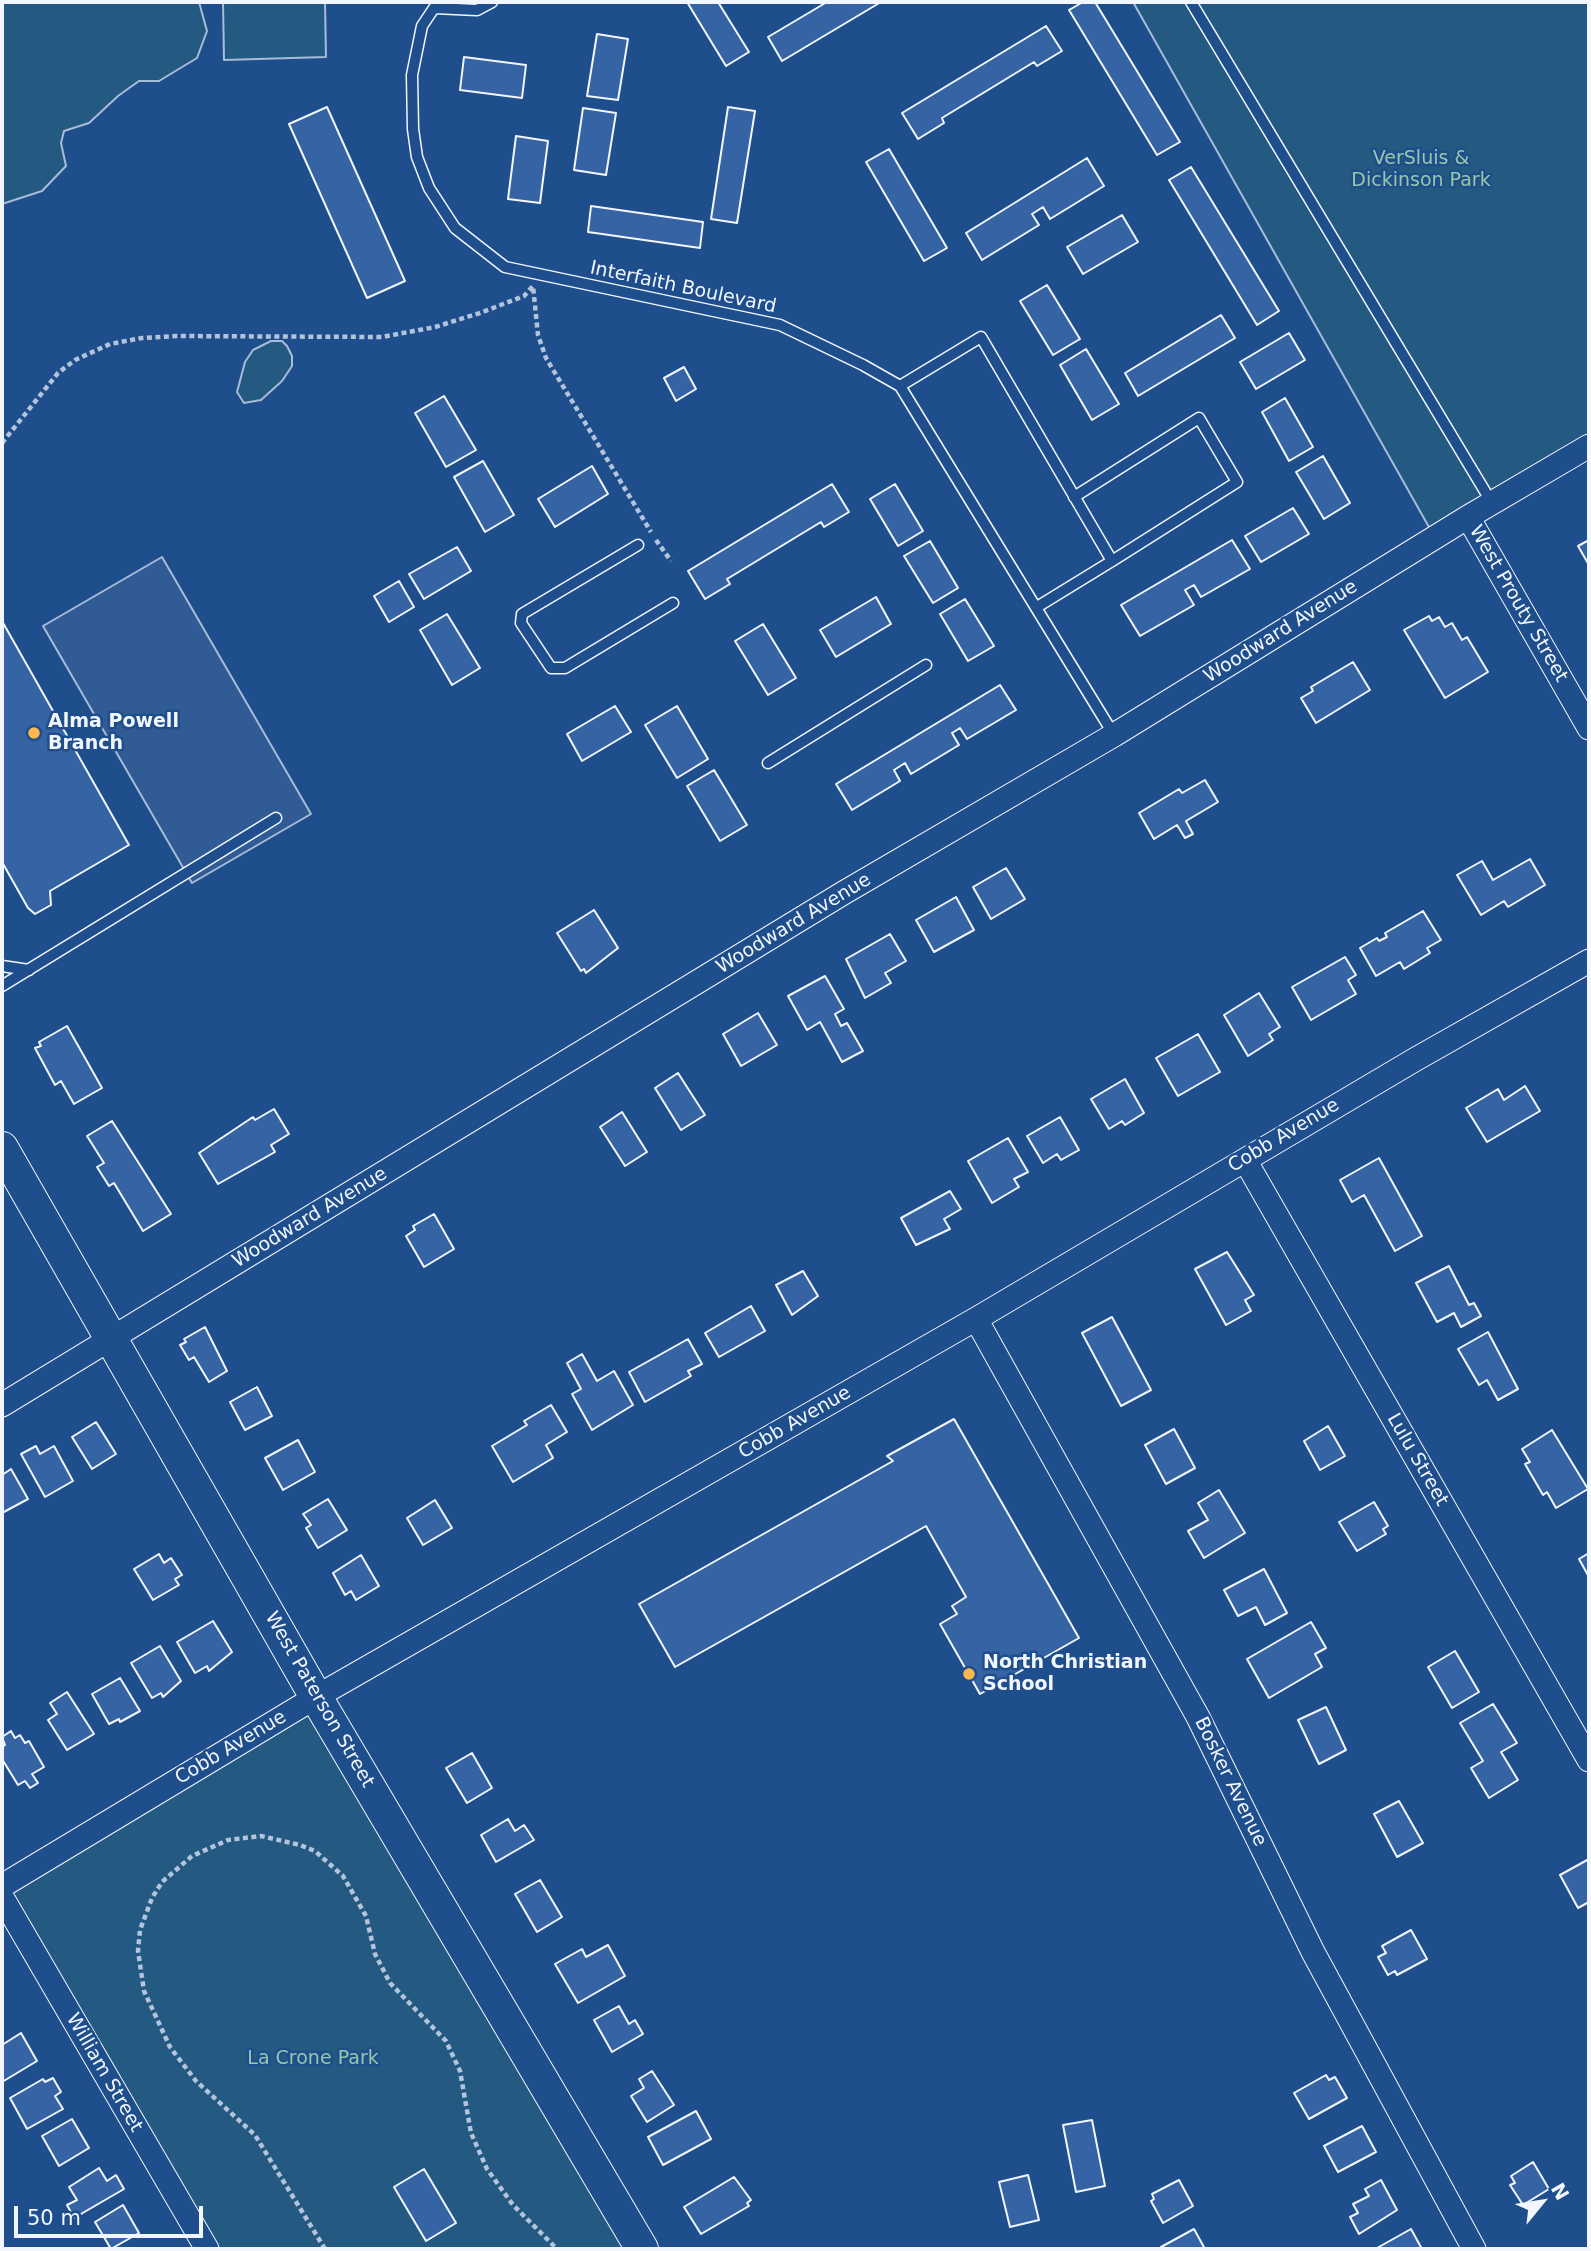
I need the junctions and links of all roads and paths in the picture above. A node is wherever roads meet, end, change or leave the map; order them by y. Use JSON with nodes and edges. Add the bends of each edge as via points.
{"nodes":[{"id":1,"x":492,"y":2,"type":"edge"},
{"id":2,"x":1191,"y":2,"type":"edge"},
{"id":3,"x":433,"y":5,"type":"edge"},
{"id":4,"x":900,"y":386,"type":"junction"},
{"id":5,"x":2,"y":443,"type":"edge"},
{"id":6,"x":1589,"y":446,"type":"edge"},
{"id":7,"x":1074,"y":497,"type":"junction"},
{"id":8,"x":1492,"y":503,"type":"junction"},
{"id":9,"x":1468,"y":517,"type":"junction"},
{"id":10,"x":638,"y":545,"type":"dead end"},
{"id":11,"x":671,"y":561,"type":"dead end"},
{"id":12,"x":1112,"y":561,"type":"junction"},
{"id":13,"x":673,"y":603,"type":"dead end"},
{"id":14,"x":1037,"y":607,"type":"junction"},
{"id":15,"x":926,"y":666,"type":"dead end"},
{"id":16,"x":1589,"y":728,"type":"edge"},
{"id":17,"x":1114,"y":735,"type":"junction"},
{"id":18,"x":768,"y":763,"type":"dead end"},
{"id":19,"x":275,"y":818,"type":"dead end"},
{"id":20,"x":1589,"y":961,"type":"edge"},
{"id":21,"x":2,"y":966,"type":"edge"},
{"id":22,"x":29,"y":970,"type":"junction"},
{"id":23,"x":2,"y":986,"type":"edge"},
{"id":24,"x":2,"y":1149,"type":"edge"},
{"id":25,"x":1245,"y":1160,"type":"junction"},
{"id":26,"x":976,"y":1319,"type":"junction"},
{"id":27,"x":112,"y":1339,"type":"junction"},
{"id":28,"x":2,"y":1405,"type":"edge"},
{"id":29,"x":316,"y":1697,"type":"junction"},
{"id":30,"x":1589,"y":1760,"type":"edge"},
{"id":31,"x":2,"y":1886,"type":"edge"},
{"id":32,"x":2,"y":1897,"type":"edge"},
{"id":33,"x":207,"y":2249,"type":"edge"},
{"id":34,"x":325,"y":2249,"type":"edge"},
{"id":35,"x":557,"y":2249,"type":"edge"},
{"id":36,"x":642,"y":2249,"type":"edge"},
{"id":37,"x":1474,"y":2249,"type":"edge"}],
"edges":[{"from":1,"to":3,"type":"lane","name":"Interfaith Boulevard","via":[[477,10]]},
{"from":2,"to":8,"type":"lane"},
{"from":3,"to":4,"type":"lane","name":"Interfaith Boulevard","via":[[422,26],[412,75],[417,157],[443,213],[471,243],[505,267],[525,274],[780,325]]},
{"from":4,"to":7,"type":"lane","via":[[981,337]]},
{"from":4,"to":14,"type":"lane","name":"Interfaith Boulevard"},
{"from":5,"to":11,"type":"path","via":[[58,373],[110,344],[176,336],[382,337],[480,313],[524,296],[533,286],[538,335],[546,358]]},
{"from":6,"to":8,"type":"street","name":"Woodward Avenue"},
{"from":7,"to":12,"type":"lane"},
{"from":7,"to":12,"type":"lane","via":[[1199,418],[1237,482]]},
{"from":8,"to":9,"type":"street","name":"Woodward Avenue"},
{"from":9,"to":16,"type":"street","name":"West Prouty Street"},
{"from":9,"to":17,"type":"street","name":"Woodward Avenue"},
{"from":10,"to":13,"type":"lane","via":[[522,614],[521,624],[551,668],[565,668]]},
{"from":12,"to":14,"type":"lane"},
{"from":14,"to":17,"type":"lane","name":"Interfaith Boulevard"},
{"from":15,"to":18,"type":"lane"},
{"from":17,"to":27,"type":"street","name":"Woodward Avenue","via":[[845,892]]},
{"from":19,"to":22,"type":"lane"},
{"from":20,"to":25,"type":"street","name":"Cobb Avenue"},
{"from":21,"to":22,"type":"lane"},
{"from":22,"to":23,"type":"lane"},
{"from":24,"to":27,"type":"street","name":"West Paterson Street"},
{"from":25,"to":26,"type":"street","name":"Cobb Avenue"},
{"from":25,"to":30,"type":"street","name":"Lulu Street"},
{"from":26,"to":29,"type":"street","name":"Cobb Avenue"},
{"from":26,"to":37,"type":"street","name":"Bosker Avenue","via":[[1198,1717],[1313,1952]]},
{"from":27,"to":28,"type":"street","name":"Woodward Avenue"},
{"from":27,"to":29,"type":"street","name":"West Paterson Street"},
{"from":29,"to":31,"type":"street","name":"Cobb Avenue"},
{"from":29,"to":36,"type":"street","name":"West Paterson Street"},
{"from":32,"to":33,"type":"street","name":"William Street"},
{"from":34,"to":35,"type":"path","via":[[255,2135],[196,2081],[176,2056],[144,1991],[138,1951],[152,1898],[162,1882],[192,1856],[228,1840],[261,1836],[300,1845],[328,1861],[351,1886],[370,1925],[380,1967],[390,1983],[433,2024],[452,2052],[471,2133],[487,2169],[513,2205]]}]}
